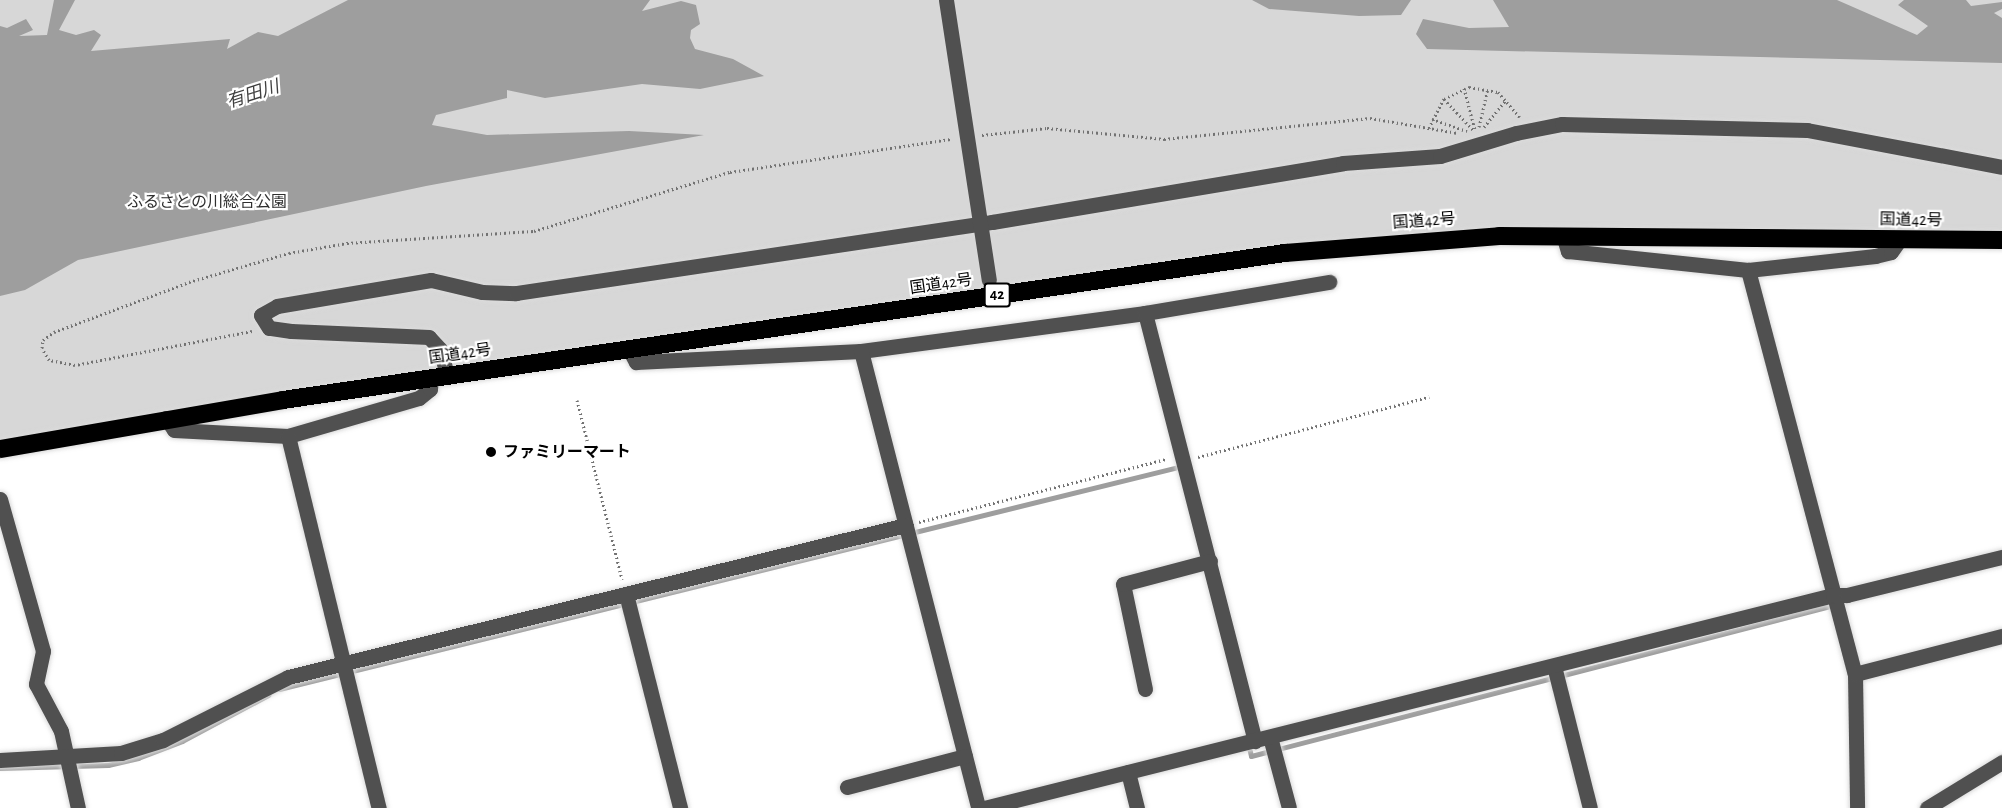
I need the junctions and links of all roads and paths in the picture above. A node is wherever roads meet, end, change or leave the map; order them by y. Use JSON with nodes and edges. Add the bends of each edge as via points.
{"nodes":[{"id":1,"x":946,"y":0,"type":"edge"},
{"id":2,"x":1464,"y":88,"type":"junction"},
{"id":3,"x":1488,"y":88,"type":"junction"},
{"id":4,"x":1444,"y":99,"type":"junction"},
{"id":5,"x":1507,"y":99,"type":"junction"},
{"id":6,"x":1432,"y":119,"type":"junction"},
{"id":7,"x":1429,"y":128,"type":"junction"},
{"id":8,"x":1524,"y":131,"type":"junction"},
{"id":9,"x":1477,"y":135,"type":"junction"},
{"id":10,"x":972,"y":136,"type":"dead end"},
{"id":11,"x":960,"y":138,"type":"dead end"},
{"id":12,"x":2002,"y":167,"type":"edge"},
{"id":13,"x":1563,"y":236,"type":"junction"},
{"id":14,"x":1900,"y":239,"type":"junction"},
{"id":15,"x":2002,"y":240,"type":"edge"},
{"id":16,"x":1748,"y":270,"type":"junction"},
{"id":17,"x":1329,"y":282,"type":"dead end"},
{"id":18,"x":990,"y":288,"type":"junction"},
{"id":19,"x":1145,"y":313,"type":"junction"},
{"id":20,"x":274,"y":328,"type":"junction"},
{"id":21,"x":629,"y":349,"type":"junction"},
{"id":22,"x":861,"y":351,"type":"junction"},
{"id":23,"x":439,"y":376,"type":"junction"},
{"id":24,"x":1429,"y":397,"type":"dead end"},
{"id":25,"x":577,"y":400,"type":"dead end"},
{"id":26,"x":166,"y":418,"type":"junction"},
{"id":27,"x":288,"y":436,"type":"junction"},
{"id":28,"x":0,"y":449,"type":"edge"},
{"id":29,"x":1184,"y":458,"type":"junction"},
{"id":30,"x":0,"y":499,"type":"edge"},
{"id":31,"x":906,"y":525,"type":"junction"},
{"id":32,"x":2002,"y":557,"type":"edge"},
{"id":33,"x":1210,"y":561,"type":"junction"},
{"id":34,"x":626,"y":594,"type":"junction"},
{"id":35,"x":1833,"y":595,"type":"junction"},
{"id":36,"x":2002,"y":636,"type":"edge"},
{"id":37,"x":344,"y":665,"type":"junction"},
{"id":38,"x":1554,"y":666,"type":"junction"},
{"id":39,"x":1855,"y":674,"type":"junction"},
{"id":40,"x":1145,"y":689,"type":"dead end"},
{"id":41,"x":1270,"y":737,"type":"junction"},
{"id":42,"x":1255,"y":741,"type":"junction"},
{"id":43,"x":965,"y":756,"type":"junction"},
{"id":44,"x":66,"y":758,"type":"junction"},
{"id":45,"x":0,"y":760,"type":"edge"},
{"id":46,"x":2002,"y":762,"type":"edge"},
{"id":47,"x":1128,"y":772,"type":"junction"},
{"id":48,"x":847,"y":787,"type":"dead end"},
{"id":49,"x":78,"y":808,"type":"edge"},
{"id":50,"x":379,"y":808,"type":"edge"},
{"id":51,"x":680,"y":808,"type":"edge"},
{"id":52,"x":978,"y":808,"type":"edge"},
{"id":53,"x":984,"y":808,"type":"edge"},
{"id":54,"x":1137,"y":808,"type":"edge"},
{"id":55,"x":1289,"y":808,"type":"edge"},
{"id":56,"x":1590,"y":808,"type":"edge"},
{"id":57,"x":1857,"y":808,"type":"edge"},
{"id":58,"x":1927,"y":808,"type":"edge"}],
"edges":[{"from":1,"to":18,"type":"street","bridge":true},
{"from":2,"to":3,"type":"path"},
{"from":2,"to":4,"type":"path"},
{"from":2,"to":9,"type":"path"},
{"from":3,"to":5,"type":"path"},
{"from":3,"to":9,"type":"path"},
{"from":4,"to":6,"type":"path"},
{"from":4,"to":9,"type":"path"},
{"from":5,"to":8,"type":"path"},
{"from":5,"to":9,"type":"path"},
{"from":6,"to":7,"type":"path"},
{"from":6,"to":9,"type":"path"},
{"from":7,"to":9,"type":"path"},
{"from":7,"to":10,"type":"path","via":[[1370,118],[1164,139],[1047,128]]},
{"from":8,"to":12,"type":"street","via":[[1581,123],[1807,130]]},
{"from":8,"to":20,"type":"street","via":[[1440,156],[1343,163],[992,222],[516,293],[482,292],[442,280],[401,284],[269,308],[263,311],[261,320]]},
{"from":11,"to":20,"type":"path","via":[[730,172],[534,231],[347,243],[289,253],[180,285],[54,332],[44,340],[42,348],[49,360],[75,365]]},
{"from":13,"to":14,"type":"highway","name":"国道42号","number":"42"},
{"from":13,"to":16,"type":"street","via":[[1568,251]]},
{"from":13,"to":18,"type":"highway","name":"国道42号","number":"42","via":[[1436,239]]},
{"from":14,"to":15,"type":"highway","name":"国道42号","number":"42"},
{"from":14,"to":16,"type":"street","via":[[1891,252],[1875,256]]},
{"from":16,"to":35,"type":"street"},
{"from":17,"to":19,"type":"street"},
{"from":18,"to":21,"type":"highway","name":"国道42号","number":"42"},
{"from":19,"to":22,"type":"street"},
{"from":19,"to":29,"type":"street"},
{"from":20,"to":23,"type":"street","via":[[422,335],[436,342]]},
{"from":21,"to":22,"type":"street","via":[[636,362]]},
{"from":21,"to":23,"type":"highway","name":"国道42号","number":"42"},
{"from":22,"to":31,"type":"street"},
{"from":23,"to":26,"type":"highway","name":"国道42号","number":"42"},
{"from":23,"to":27,"type":"street","via":[[419,398]]},
{"from":24,"to":29,"type":"path"},
{"from":25,"to":34,"type":"path"},
{"from":26,"to":27,"type":"street","via":[[174,430]]},
{"from":26,"to":28,"type":"highway","name":"国道42号","number":"42"},
{"from":27,"to":37,"type":"street"},
{"from":29,"to":31,"type":"path"},
{"from":29,"to":33,"type":"street"},
{"from":30,"to":44,"type":"street","via":[[43,651],[36,684],[58,723]]},
{"from":31,"to":34,"type":"street"},
{"from":31,"to":43,"type":"street"},
{"from":32,"to":35,"type":"street","via":[[1847,595]]},
{"from":33,"to":40,"type":"street","via":[[1122,584]]},
{"from":33,"to":42,"type":"street"},
{"from":34,"to":37,"type":"street"},
{"from":34,"to":51,"type":"street"},
{"from":35,"to":38,"type":"street"},
{"from":35,"to":39,"type":"street"},
{"from":36,"to":39,"type":"street"},
{"from":37,"to":44,"type":"street","via":[[277,681],[149,745],[108,756]]},
{"from":37,"to":50,"type":"street"},
{"from":38,"to":41,"type":"street"},
{"from":38,"to":56,"type":"street"},
{"from":39,"to":57,"type":"street"},
{"from":41,"to":42,"type":"street"},
{"from":41,"to":55,"type":"street"},
{"from":42,"to":47,"type":"street"},
{"from":43,"to":48,"type":"street"},
{"from":43,"to":52,"type":"street"},
{"from":44,"to":45,"type":"street"},
{"from":44,"to":49,"type":"street"},
{"from":46,"to":58,"type":"street"},
{"from":47,"to":53,"type":"street"},
{"from":47,"to":54,"type":"street"}]}
